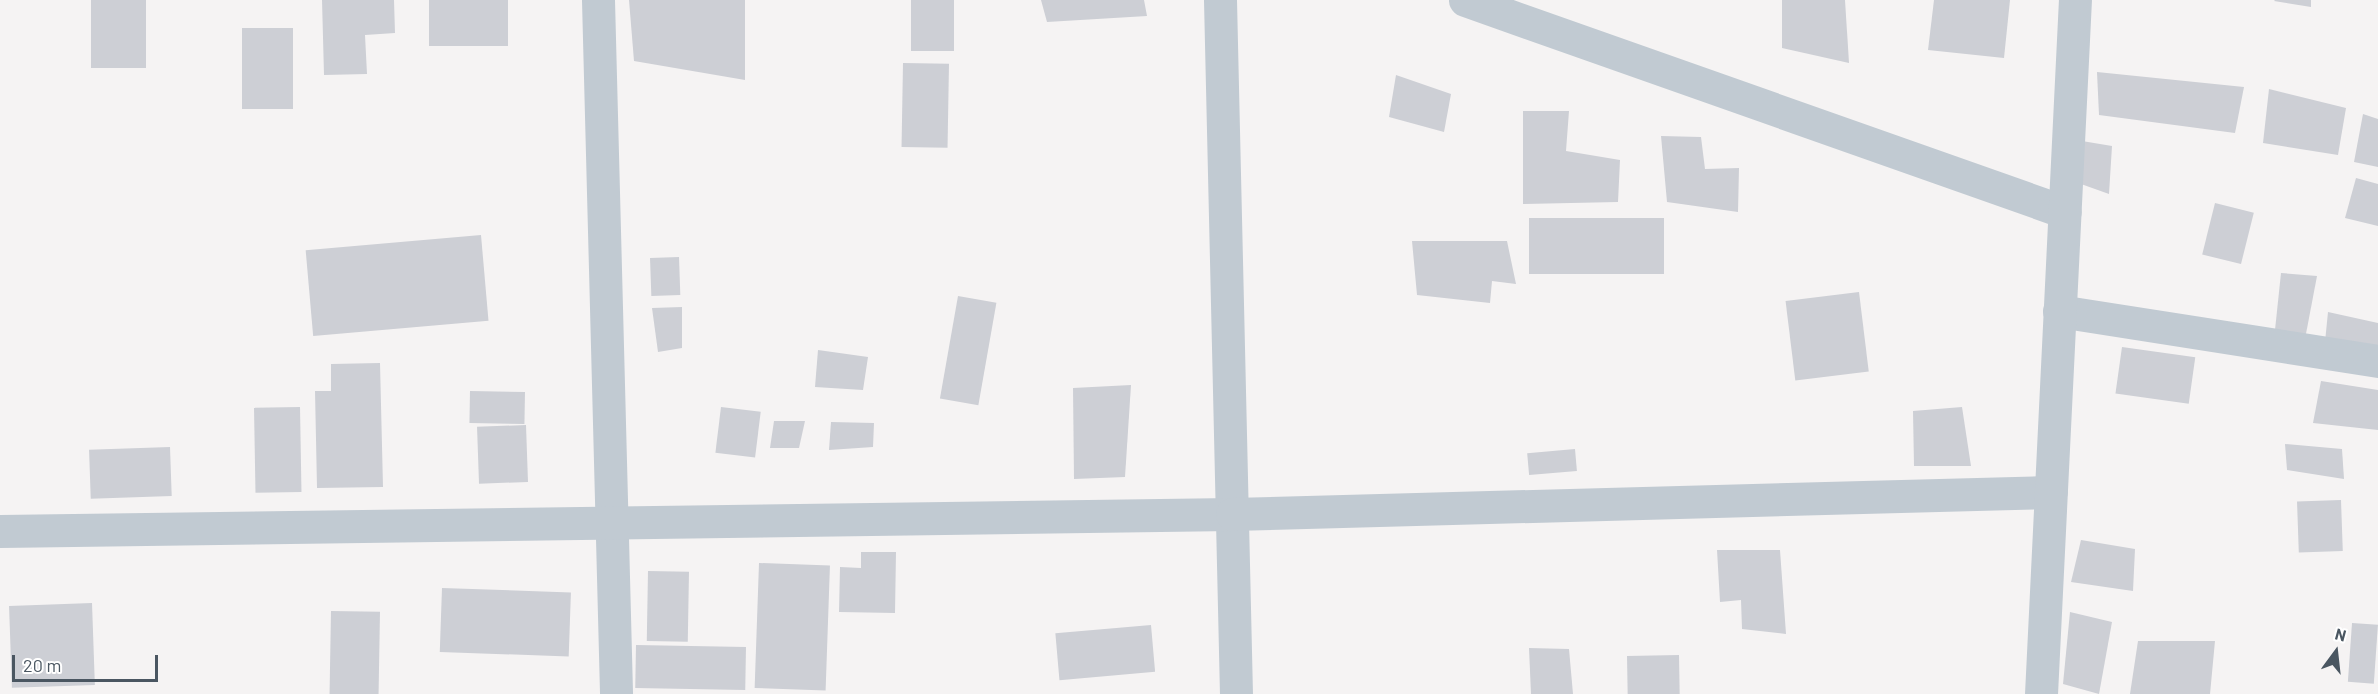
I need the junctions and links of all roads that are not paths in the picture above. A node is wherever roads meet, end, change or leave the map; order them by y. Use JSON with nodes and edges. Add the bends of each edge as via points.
{"nodes":[{"id":1,"x":598,"y":0,"type":"edge"},
{"id":2,"x":1220,"y":0,"type":"edge"},
{"id":3,"x":1465,"y":0,"type":"edge"},
{"id":4,"x":2075,"y":0,"type":"edge"},
{"id":5,"x":2065,"y":212,"type":"junction"},
{"id":6,"x":2059,"y":311,"type":"junction"},
{"id":7,"x":2378,"y":361,"type":"edge"},
{"id":8,"x":2051,"y":492,"type":"junction"},
{"id":9,"x":1232,"y":514,"type":"junction"},
{"id":10,"x":612,"y":523,"type":"junction"},
{"id":11,"x":0,"y":531,"type":"edge"},
{"id":12,"x":616,"y":694,"type":"edge"},
{"id":13,"x":1236,"y":694,"type":"edge"},
{"id":14,"x":2041,"y":694,"type":"edge"}],
"edges":[{"from":1,"to":10,"type":"street"},
{"from":2,"to":9,"type":"street"},
{"from":3,"to":5,"type":"street"},
{"from":4,"to":5,"type":"street"},
{"from":5,"to":6,"type":"street"},
{"from":6,"to":7,"type":"street"},
{"from":6,"to":8,"type":"street"},
{"from":8,"to":9,"type":"street"},
{"from":8,"to":14,"type":"street"},
{"from":9,"to":10,"type":"street"},
{"from":9,"to":13,"type":"street"},
{"from":10,"to":11,"type":"street"},
{"from":10,"to":12,"type":"street"}]}
